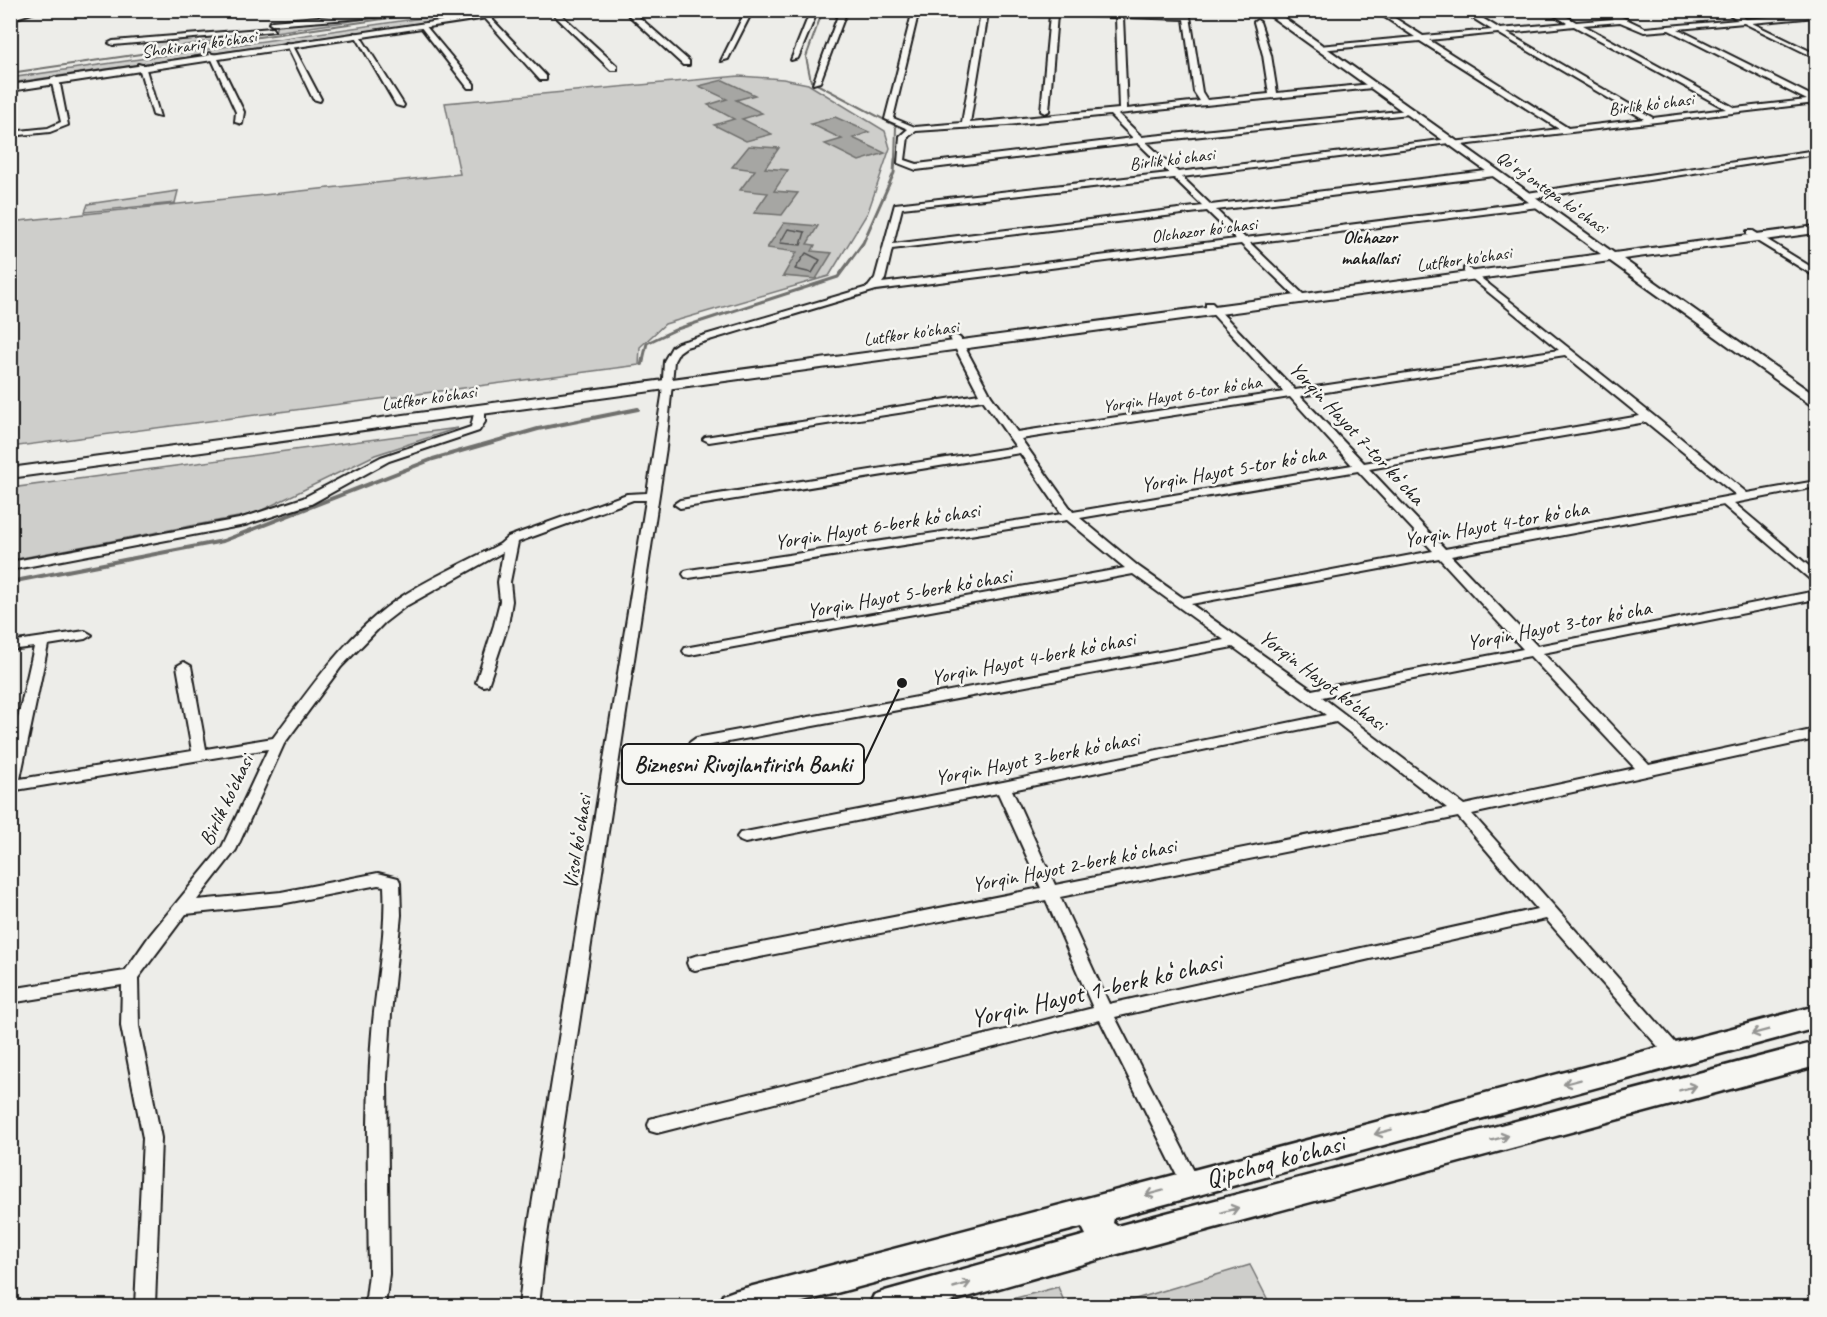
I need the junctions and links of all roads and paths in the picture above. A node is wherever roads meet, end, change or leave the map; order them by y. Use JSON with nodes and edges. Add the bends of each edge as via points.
{"nodes":[{"id":1,"x":37,"y":10,"type":"edge"},
{"id":2,"x":274,"y":10,"type":"edge"},
{"id":3,"x":394,"y":10,"type":"edge"},
{"id":4,"x":517,"y":10,"type":"edge"},
{"id":5,"x":535,"y":10,"type":"edge"},
{"id":6,"x":552,"y":10,"type":"edge"},
{"id":7,"x":626,"y":10,"type":"edge"},
{"id":8,"x":750,"y":10,"type":"edge"},
{"id":9,"x":815,"y":10,"type":"edge"},
{"id":10,"x":844,"y":10,"type":"edge"},
{"id":11,"x":915,"y":10,"type":"edge"},
{"id":12,"x":968,"y":10,"type":"edge"},
{"id":13,"x":1266,"y":10,"type":"edge"},
{"id":14,"x":1274,"y":10,"type":"edge"},
{"id":15,"x":1377,"y":10,"type":"edge"},
{"id":16,"x":1463,"y":10,"type":"edge"},
{"id":17,"x":1549,"y":10,"type":"edge"},
{"id":18,"x":1600,"y":10,"type":"edge"},
{"id":19,"x":1726,"y":10,"type":"edge"},
{"id":20,"x":985,"y":11,"type":"edge"},
{"id":21,"x":1054,"y":12,"type":"edge"},
{"id":22,"x":1119,"y":13,"type":"edge"},
{"id":23,"x":1187,"y":14,"type":"edge"},
{"id":24,"x":10,"y":16,"type":"edge"},
{"id":25,"x":486,"y":16,"type":"junction"},
{"id":26,"x":1814,"y":16,"type":"edge"},
{"id":27,"x":1618,"y":20,"type":"junction"},
{"id":28,"x":1257,"y":22,"type":"dead end"},
{"id":29,"x":1745,"y":22,"type":"junction"},
{"id":30,"x":1574,"y":24,"type":"junction"},
{"id":31,"x":422,"y":26,"type":"junction"},
{"id":32,"x":1670,"y":28,"type":"junction"},
{"id":33,"x":272,"y":29,"type":"junction"},
{"id":34,"x":1498,"y":31,"type":"junction"},
{"id":35,"x":357,"y":35,"type":"junction"},
{"id":36,"x":1421,"y":38,"type":"junction"},
{"id":37,"x":113,"y":43,"type":"dead end"},
{"id":38,"x":289,"y":46,"type":"junction"},
{"id":39,"x":1323,"y":48,"type":"junction"},
{"id":40,"x":1816,"y":56,"type":"edge"},
{"id":41,"x":213,"y":57,"type":"junction"},
{"id":42,"x":794,"y":58,"type":"dead end"},
{"id":43,"x":724,"y":59,"type":"dead end"},
{"id":44,"x":686,"y":63,"type":"dead end"},
{"id":45,"x":141,"y":67,"type":"junction"},
{"id":46,"x":615,"y":68,"type":"dead end"},
{"id":47,"x":543,"y":78,"type":"dead end"},
{"id":48,"x":55,"y":80,"type":"junction"},
{"id":49,"x":816,"y":82,"type":"dead end"},
{"id":50,"x":471,"y":86,"type":"dead end"},
{"id":51,"x":1372,"y":86,"type":"junction"},
{"id":52,"x":10,"y":87,"type":"edge"},
{"id":53,"x":1274,"y":95,"type":"junction"},
{"id":54,"x":317,"y":99,"type":"dead end"},
{"id":55,"x":1815,"y":101,"type":"edge"},
{"id":56,"x":1204,"y":102,"type":"junction"},
{"id":57,"x":400,"y":105,"type":"dead end"},
{"id":58,"x":1123,"y":110,"type":"junction"},
{"id":59,"x":1733,"y":110,"type":"junction"},
{"id":60,"x":1045,"y":111,"type":"dead end"},
{"id":61,"x":1112,"y":112,"type":"junction"},
{"id":62,"x":1409,"y":112,"type":"junction"},
{"id":63,"x":157,"y":115,"type":"dead end"},
{"id":64,"x":1651,"y":120,"type":"junction"},
{"id":65,"x":239,"y":122,"type":"dead end"},
{"id":66,"x":966,"y":126,"type":"junction"},
{"id":67,"x":914,"y":129,"type":"junction"},
{"id":68,"x":1567,"y":131,"type":"junction"},
{"id":69,"x":10,"y":134,"type":"edge"},
{"id":70,"x":1140,"y":140,"type":"junction"},
{"id":71,"x":1455,"y":142,"type":"junction"},
{"id":72,"x":1816,"y":152,"type":"edge"},
{"id":73,"x":1494,"y":172,"type":"junction"},
{"id":74,"x":1177,"y":175,"type":"junction"},
{"id":75,"x":1534,"y":199,"type":"junction"},
{"id":76,"x":1210,"y":207,"type":"junction"},
{"id":77,"x":1816,"y":224,"type":"edge"},
{"id":78,"x":1816,"y":229,"type":"edge"},
{"id":79,"x":1753,"y":235,"type":"junction"},
{"id":80,"x":1246,"y":241,"type":"junction"},
{"id":81,"x":889,"y":247,"type":"junction"},
{"id":82,"x":1614,"y":254,"type":"junction"},
{"id":83,"x":1470,"y":273,"type":"junction"},
{"id":84,"x":1816,"y":274,"type":"edge"},
{"id":85,"x":873,"y":287,"type":"junction"},
{"id":86,"x":1300,"y":296,"type":"junction"},
{"id":87,"x":1212,"y":308,"type":"junction"},
{"id":88,"x":957,"y":341,"type":"junction"},
{"id":89,"x":1566,"y":352,"type":"junction"},
{"id":90,"x":667,"y":380,"type":"junction"},
{"id":91,"x":1816,"y":392,"type":"edge"},
{"id":92,"x":1294,"y":393,"type":"junction"},
{"id":93,"x":986,"y":396,"type":"junction"},
{"id":94,"x":1816,"y":402,"type":"edge"},
{"id":95,"x":480,"y":409,"type":"junction"},
{"id":96,"x":1650,"y":418,"type":"junction"},
{"id":97,"x":1016,"y":436,"type":"junction"},
{"id":98,"x":709,"y":439,"type":"dead end"},
{"id":99,"x":1025,"y":449,"type":"junction"},
{"id":100,"x":10,"y":463,"type":"edge"},
{"id":101,"x":1363,"y":467,"type":"junction"},
{"id":102,"x":10,"y":473,"type":"edge"},
{"id":103,"x":1816,"y":484,"type":"edge"},
{"id":104,"x":651,"y":496,"type":"junction"},
{"id":105,"x":1746,"y":498,"type":"junction"},
{"id":106,"x":1725,"y":501,"type":"junction"},
{"id":107,"x":680,"y":504,"type":"dead end"},
{"id":108,"x":1070,"y":516,"type":"junction"},
{"id":109,"x":512,"y":540,"type":"junction"},
{"id":110,"x":1440,"y":553,"type":"junction"},
{"id":111,"x":10,"y":566,"type":"edge"},
{"id":112,"x":1135,"y":570,"type":"junction"},
{"id":113,"x":689,"y":574,"type":"dead end"},
{"id":114,"x":1816,"y":578,"type":"edge"},
{"id":115,"x":1816,"y":596,"type":"edge"},
{"id":116,"x":1182,"y":602,"type":"junction"},
{"id":117,"x":86,"y":634,"type":"dead end"},
{"id":118,"x":42,"y":641,"type":"junction"},
{"id":119,"x":1236,"y":642,"type":"junction"},
{"id":120,"x":10,"y":646,"type":"edge"},
{"id":121,"x":690,"y":651,"type":"dead end"},
{"id":122,"x":1533,"y":651,"type":"junction"},
{"id":123,"x":184,"y":666,"type":"dead end"},
{"id":124,"x":483,"y":682,"type":"dead end"},
{"id":125,"x":1310,"y":695,"type":"junction"},
{"id":126,"x":1338,"y":717,"type":"junction"},
{"id":127,"x":1816,"y":734,"type":"edge"},
{"id":128,"x":278,"y":741,"type":"junction"},
{"id":129,"x":696,"y":743,"type":"dead end"},
{"id":130,"x":200,"y":754,"type":"junction"},
{"id":131,"x":1647,"y":772,"type":"junction"},
{"id":132,"x":11,"y":786,"type":"edge"},
{"id":133,"x":1003,"y":787,"type":"junction"},
{"id":134,"x":1461,"y":811,"type":"junction"},
{"id":135,"x":745,"y":837,"type":"dead end"},
{"id":136,"x":1049,"y":891,"type":"junction"},
{"id":137,"x":183,"y":908,"type":"junction"},
{"id":138,"x":1550,"y":912,"type":"junction"},
{"id":139,"x":695,"y":963,"type":"dead end"},
{"id":140,"x":130,"y":977,"type":"junction"},
{"id":141,"x":10,"y":996,"type":"edge"},
{"id":142,"x":1104,"y":1012,"type":"junction"},
{"id":143,"x":1816,"y":1017,"type":"edge"},
{"id":144,"x":1675,"y":1054,"type":"junction"},
{"id":145,"x":1816,"y":1054,"type":"edge"},
{"id":146,"x":1423,"y":1122,"type":"junction"},
{"id":147,"x":657,"y":1125,"type":"dead end"},
{"id":148,"x":1443,"y":1153,"type":"junction"},
{"id":149,"x":1191,"y":1183,"type":"junction"},
{"id":150,"x":1102,"y":1207,"type":"junction"},
{"id":151,"x":1114,"y":1241,"type":"junction"},
{"id":152,"x":145,"y":1306,"type":"edge"},
{"id":153,"x":375,"y":1306,"type":"edge"},
{"id":154,"x":529,"y":1306,"type":"edge"},
{"id":155,"x":734,"y":1306,"type":"edge"},
{"id":156,"x":885,"y":1306,"type":"edge"}],
"edges":[{"from":1,"to":24,"type":"main road"},
{"from":2,"to":33,"type":"street"},
{"from":3,"to":33,"type":"street"},
{"from":4,"to":25,"type":"main road","name":"Shokirariq ko'chasi"},
{"from":5,"to":25,"type":"main road","name":"Shokirariq ko'chasi"},
{"from":6,"to":46,"type":"street"},
{"from":7,"to":44,"type":"street"},
{"from":8,"to":43,"type":"street"},
{"from":9,"to":42,"type":"street"},
{"from":10,"to":49,"type":"street"},
{"from":11,"to":67,"type":"street","via":[[889,119]]},
{"from":12,"to":20,"type":"street"},
{"from":13,"to":39,"type":"main road","name":"Qoʻrgʻontepa koʻchasi"},
{"from":14,"to":39,"type":"main road","name":"Qoʻrgʻontepa koʻchasi"},
{"from":15,"to":36,"type":"street"},
{"from":16,"to":34,"type":"street"},
{"from":17,"to":30,"type":"street"},
{"from":18,"to":27,"type":"street"},
{"from":19,"to":29,"type":"street"},
{"from":20,"to":21,"type":"street"},
{"from":20,"to":66,"type":"street"},
{"from":21,"to":22,"type":"street"},
{"from":21,"to":60,"type":"street"},
{"from":22,"to":23,"type":"street"},
{"from":22,"to":58,"type":"street"},
{"from":23,"to":56,"type":"street","via":[[1197,92]]},
{"from":25,"to":31,"type":"main road","name":"Shokirariq ko'chasi"},
{"from":25,"to":47,"type":"street"},
{"from":26,"to":29,"type":"street"},
{"from":27,"to":30,"type":"street"},
{"from":27,"to":32,"type":"street","via":[[1639,30]]},
{"from":28,"to":53,"type":"street"},
{"from":29,"to":32,"type":"street"},
{"from":29,"to":40,"type":"street"},
{"from":30,"to":34,"type":"street"},
{"from":30,"to":59,"type":"street"},
{"from":31,"to":35,"type":"main road","name":"Shokirariq ko'chasi"},
{"from":31,"to":50,"type":"street"},
{"from":32,"to":55,"type":"street"},
{"from":33,"to":37,"type":"street"},
{"from":34,"to":36,"type":"street"},
{"from":34,"to":64,"type":"street"},
{"from":35,"to":38,"type":"main road","name":"Shokirariq ko'chasi"},
{"from":35,"to":57,"type":"street"},
{"from":36,"to":39,"type":"street"},
{"from":36,"to":68,"type":"street"},
{"from":38,"to":41,"type":"main road","name":"Shokirariq ko'chasi"},
{"from":38,"to":54,"type":"street"},
{"from":39,"to":51,"type":"main road","name":"Qoʻrgʻontepa koʻchasi"},
{"from":39,"to":71,"type":"main road","name":"Qoʻrgʻontepa koʻchasi"},
{"from":41,"to":45,"type":"main road","name":"Shokirariq ko'chasi"},
{"from":41,"to":65,"type":"street","via":[[240,112]]},
{"from":45,"to":48,"type":"main road","name":"Shokirariq ko'chasi"},
{"from":45,"to":63,"type":"street"},
{"from":48,"to":52,"type":"main road","name":"Shokirariq ko'chasi"},
{"from":48,"to":69,"type":"street","via":[[65,123],[50,130]]},
{"from":51,"to":53,"type":"street"},
{"from":51,"to":62,"type":"main road","name":"Qoʻrgʻontepa koʻchasi"},
{"from":53,"to":56,"type":"street"},
{"from":55,"to":59,"type":"street","name":"Birlik koʻchasi"},
{"from":56,"to":58,"type":"street"},
{"from":58,"to":61,"type":"street"},
{"from":59,"to":64,"type":"street","name":"Birlik koʻchasi"},
{"from":61,"to":66,"type":"street"},
{"from":61,"to":70,"type":"street"},
{"from":62,"to":70,"type":"street"},
{"from":62,"to":71,"type":"main road","name":"Qoʻrgʻontepa koʻchasi"},
{"from":64,"to":68,"type":"street","name":"Birlik koʻchasi"},
{"from":66,"to":67,"type":"street"},
{"from":67,"to":70,"type":"street","via":[[904,136],[901,161],[916,167]]},
{"from":68,"to":71,"type":"street","name":"Birlik koʻchasi"},
{"from":70,"to":74,"type":"street"},
{"from":71,"to":73,"type":"main road","name":"Qoʻrgʻontepa koʻchasi"},
{"from":71,"to":74,"type":"street","name":"Birlik koʻchasi"},
{"from":71,"to":75,"type":"main road","name":"Qoʻrgʻontepa koʻchasi"},
{"from":72,"to":75,"type":"street","name":"Olchazor koʻchasi"},
{"from":73,"to":75,"type":"main road","name":"Qoʻrgʻontepa koʻchasi"},
{"from":73,"to":76,"type":"street"},
{"from":74,"to":76,"type":"street"},
{"from":74,"to":81,"type":"street","name":"Birlik koʻchasi","via":[[898,206]]},
{"from":75,"to":80,"type":"street","name":"Olchazor koʻchasi"},
{"from":75,"to":82,"type":"main road","name":"Qoʻrgʻontepa koʻchasi"},
{"from":76,"to":80,"type":"street"},
{"from":76,"to":81,"type":"street"},
{"from":77,"to":79,"type":"main road","name":"Lutfkor ko'chasi"},
{"from":78,"to":79,"type":"main road","name":"Lutfkor ko'chasi"},
{"from":79,"to":82,"type":"main road","name":"Lutfkor ko'chasi"},
{"from":79,"to":84,"type":"street"},
{"from":80,"to":85,"type":"street","name":"Olchazor koʻchasi"},
{"from":80,"to":86,"type":"street"},
{"from":81,"to":85,"type":"street","via":[[880,279]]},
{"from":82,"to":83,"type":"main road","name":"Lutfkor ko'chasi"},
{"from":82,"to":91,"type":"main road","name":"Qoʻrgʻontepa koʻchasi"},
{"from":82,"to":94,"type":"main road","name":"Qoʻrgʻontepa koʻchasi"},
{"from":83,"to":86,"type":"main road","name":"Lutfkor ko'chasi"},
{"from":83,"to":89,"type":"street"},
{"from":85,"to":90,"type":"street","name":"Olchazor koʻchasi","via":[[682,345],[673,354]]},
{"from":86,"to":87,"type":"main road","name":"Lutfkor ko'chasi"},
{"from":87,"to":88,"type":"main road","name":"Lutfkor ko'chasi"},
{"from":87,"to":92,"type":"street","name":"Yorqin Hayot 7-tor koʻcha"},
{"from":88,"to":90,"type":"main road","name":"Lutfkor ko'chasi"},
{"from":88,"to":93,"type":"street","name":"Yorqin Hayot ko'chasi"},
{"from":89,"to":92,"type":"street","name":"Yorqin Hayot 6-tor koʻcha"},
{"from":89,"to":96,"type":"street"},
{"from":90,"to":95,"type":"main road","name":"Lutfkor ko'chasi"},
{"from":90,"to":100,"type":"main road","name":"Lutfkor ko'chasi"},
{"from":90,"to":104,"type":"street","name":"Visol koʻchasi"},
{"from":92,"to":97,"type":"street","name":"Yorqin Hayot 6-tor koʻcha"},
{"from":92,"to":101,"type":"street","name":"Yorqin Hayot 7-tor koʻcha"},
{"from":93,"to":97,"type":"street","name":"Yorqin Hayot ko'chasi"},
{"from":93,"to":98,"type":"street"},
{"from":95,"to":102,"type":"main road","name":"Lutfkor ko'chasi"},
{"from":95,"to":111,"type":"street","via":[[475,429],[385,459],[308,501],[278,512]]},
{"from":96,"to":101,"type":"street","name":"Yorqin Hayot 5-tor koʻcha"},
{"from":96,"to":105,"type":"street"},
{"from":97,"to":99,"type":"street","name":"Yorqin Hayot ko'chasi"},
{"from":99,"to":107,"type":"street"},
{"from":99,"to":108,"type":"street","name":"Yorqin Hayot ko'chasi"},
{"from":101,"to":108,"type":"street","name":"Yorqin Hayot 5-tor koʻcha"},
{"from":101,"to":110,"type":"street","name":"Yorqin Hayot 7-tor koʻcha"},
{"from":103,"to":105,"type":"street","name":"Yorqin Hayot 4-tor koʻcha"},
{"from":104,"to":109,"type":"street","name":"Birlik ko'chasi","via":[[631,497]]},
{"from":104,"to":154,"type":"street","name":"Visol koʻchasi"},
{"from":105,"to":106,"type":"street","name":"Yorqin Hayot 4-tor koʻcha"},
{"from":106,"to":110,"type":"street","name":"Yorqin Hayot 4-tor koʻcha"},
{"from":106,"to":114,"type":"street"},
{"from":108,"to":112,"type":"street","name":"Yorqin Hayot ko'chasi"},
{"from":108,"to":113,"type":"street","name":"Yorqin Hayot 6-berk koʻchasi"},
{"from":109,"to":124,"type":"street","via":[[504,582],[506,601]]},
{"from":109,"to":128,"type":"street","name":"Birlik ko'chasi","via":[[425,587],[379,620],[336,664]]},
{"from":110,"to":116,"type":"street","name":"Yorqin Hayot 4-tor koʻcha"},
{"from":110,"to":122,"type":"street","name":"Yorqin Hayot 7-tor koʻcha"},
{"from":112,"to":116,"type":"street","name":"Yorqin Hayot ko'chasi"},
{"from":112,"to":121,"type":"street","name":"Yorqin Hayot 5-berk koʻchasi"},
{"from":115,"to":122,"type":"street","name":"Yorqin Hayot 3-tor koʻcha"},
{"from":116,"to":119,"type":"street","name":"Yorqin Hayot ko'chasi"},
{"from":117,"to":118,"type":"street"},
{"from":118,"to":120,"type":"street"},
{"from":118,"to":132,"type":"street"},
{"from":119,"to":125,"type":"street","name":"Yorqin Hayot ko'chasi"},
{"from":119,"to":129,"type":"street","name":"Yorqin Hayot 4-berk koʻchasi"},
{"from":122,"to":125,"type":"street","name":"Yorqin Hayot 3-tor koʻcha"},
{"from":122,"to":131,"type":"street","name":"Yorqin Hayot 7-tor koʻcha"},
{"from":123,"to":130,"type":"street"},
{"from":125,"to":126,"type":"street","name":"Yorqin Hayot ko'chasi"},
{"from":126,"to":133,"type":"street","name":"Yorqin Hayot 3-berk koʻchasi"},
{"from":126,"to":134,"type":"street","name":"Yorqin Hayot ko'chasi"},
{"from":127,"to":131,"type":"street","name":"Yorqin Hayot 2-berk koʻchasi"},
{"from":128,"to":130,"type":"street"},
{"from":128,"to":137,"type":"street","name":"Birlik ko'chasi","via":[[228,850]]},
{"from":130,"to":132,"type":"street"},
{"from":131,"to":134,"type":"street","name":"Yorqin Hayot 2-berk koʻchasi"},
{"from":133,"to":135,"type":"street","name":"Yorqin Hayot 3-berk koʻchasi"},
{"from":133,"to":136,"type":"street"},
{"from":134,"to":136,"type":"street","name":"Yorqin Hayot 2-berk koʻchasi"},
{"from":134,"to":138,"type":"street","name":"Yorqin Hayot ko'chasi"},
{"from":136,"to":139,"type":"street","name":"Yorqin Hayot 2-berk koʻchasi"},
{"from":136,"to":142,"type":"street"},
{"from":137,"to":140,"type":"street","name":"Birlik ko'chasi"},
{"from":137,"to":153,"type":"street","via":[[281,898],[378,879],[392,882],[393,913],[379,1074],[379,1275]]},
{"from":138,"to":142,"type":"street","name":"Yorqin Hayot 1-berk koʻchasi"},
{"from":138,"to":144,"type":"street","name":"Yorqin Hayot ko'chasi"},
{"from":140,"to":141,"type":"street"},
{"from":140,"to":152,"type":"street","via":[[130,1026],[152,1138]]},
{"from":142,"to":147,"type":"street","name":"Yorqin Hayot 1-berk koʻchasi"},
{"from":142,"to":149,"type":"street"},
{"from":143,"to":144,"type":"main road","name":"Qipchoq ko'chasi","one_way":true},
{"from":144,"to":146,"type":"main road","name":"Qipchoq ko'chasi","one_way":true},
{"from":148,"to":145,"type":"main road","name":"Qipchoq ko'chasi","one_way":true},
{"from":146,"to":148,"type":"main road","via":[[1442,1134]]},
{"from":146,"to":149,"type":"main road","name":"Qipchoq ko'chasi","one_way":true},
{"from":151,"to":148,"type":"main road","name":"Qipchoq ko'chasi","one_way":true},
{"from":149,"to":150,"type":"main road","name":"Qipchoq ko'chasi","one_way":true},
{"from":150,"to":151,"type":"main road","via":[[1097,1226]]},
{"from":150,"to":155,"type":"main road","name":"Qipchoq ko'chasi"},
{"from":156,"to":151,"type":"main road","name":"Qipchoq ko'chasi","one_way":true}]}
